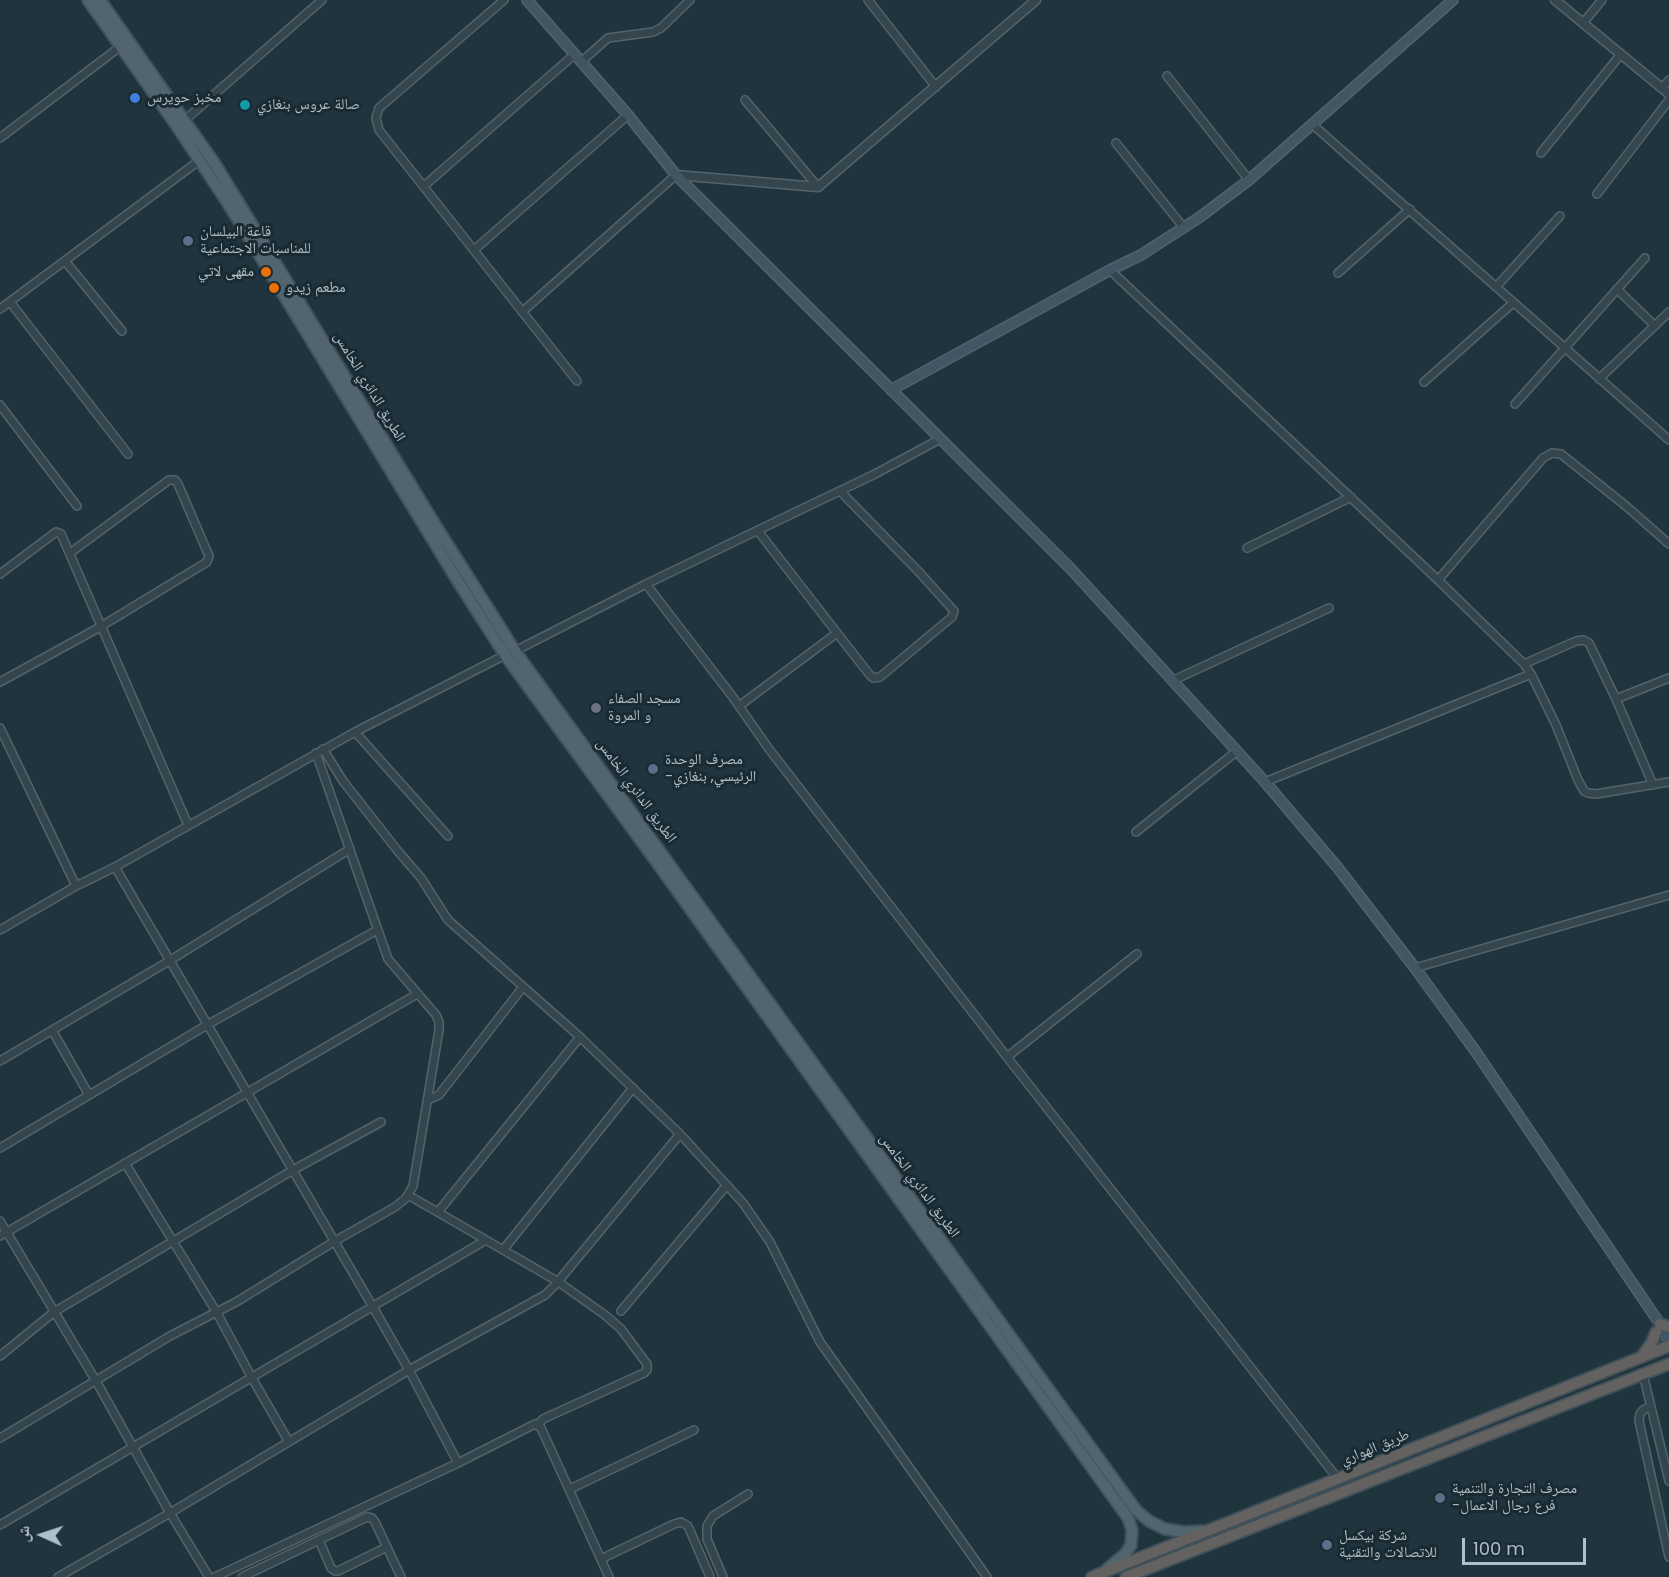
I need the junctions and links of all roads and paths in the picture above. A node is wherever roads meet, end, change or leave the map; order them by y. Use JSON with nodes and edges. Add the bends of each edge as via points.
{"nodes":[{"id":1,"x":88,"y":0,"type":"edge"},
{"id":2,"x":100,"y":0,"type":"edge"},
{"id":3,"x":322,"y":0,"type":"edge"},
{"id":4,"x":504,"y":0,"type":"edge"},
{"id":5,"x":526,"y":0,"type":"edge"},
{"id":6,"x":690,"y":0,"type":"edge"},
{"id":7,"x":867,"y":0,"type":"edge"},
{"id":8,"x":1036,"y":0,"type":"edge"},
{"id":9,"x":1453,"y":0,"type":"edge"},
{"id":10,"x":1555,"y":0,"type":"edge"},
{"id":11,"x":1602,"y":0,"type":"edge"},
{"id":12,"x":108,"y":19,"type":"junction"},
{"id":13,"x":1584,"y":22,"type":"junction"},
{"id":14,"x":121,"y":46,"type":"junction"},
{"id":15,"x":1621,"y":54,"type":"junction"},
{"id":16,"x":578,"y":58,"type":"junction"},
{"id":17,"x":1167,"y":76,"type":"dead end"},
{"id":18,"x":1669,"y":80,"type":"edge"},
{"id":19,"x":936,"y":87,"type":"junction"},
{"id":20,"x":1666,"y":91,"type":"edge"},
{"id":21,"x":1669,"y":99,"type":"edge"},
{"id":22,"x":745,"y":100,"type":"dead end"},
{"id":23,"x":628,"y":115,"type":"junction"},
{"id":24,"x":185,"y":120,"type":"junction"},
{"id":25,"x":1312,"y":124,"type":"junction"},
{"id":26,"x":0,"y":138,"type":"edge"},
{"id":27,"x":1116,"y":143,"type":"dead end"},
{"id":28,"x":1541,"y":153,"type":"dead end"},
{"id":29,"x":200,"y":160,"type":"junction"},
{"id":30,"x":676,"y":175,"type":"junction"},
{"id":31,"x":1249,"y":180,"type":"junction"},
{"id":32,"x":424,"y":186,"type":"junction"},
{"id":33,"x":818,"y":187,"type":"junction"},
{"id":34,"x":1597,"y":194,"type":"dead end"},
{"id":35,"x":1410,"y":209,"type":"junction"},
{"id":36,"x":1560,"y":216,"type":"dead end"},
{"id":37,"x":1184,"y":228,"type":"junction"},
{"id":38,"x":474,"y":250,"type":"junction"},
{"id":39,"x":1645,"y":258,"type":"dead end"},
{"id":40,"x":65,"y":261,"type":"junction"},
{"id":41,"x":1110,"y":270,"type":"junction"},
{"id":42,"x":1338,"y":273,"type":"dead end"},
{"id":43,"x":1496,"y":287,"type":"junction"},
{"id":44,"x":1617,"y":289,"type":"junction"},
{"id":45,"x":10,"y":302,"type":"junction"},
{"id":46,"x":1513,"y":303,"type":"junction"},
{"id":47,"x":0,"y":309,"type":"edge"},
{"id":48,"x":522,"y":312,"type":"junction"},
{"id":49,"x":1669,"y":312,"type":"edge"},
{"id":50,"x":1655,"y":326,"type":"junction"},
{"id":51,"x":122,"y":332,"type":"dead end"},
{"id":52,"x":1564,"y":348,"type":"junction"},
{"id":53,"x":1599,"y":380,"type":"junction"},
{"id":54,"x":577,"y":381,"type":"dead end"},
{"id":55,"x":1424,"y":382,"type":"dead end"},
{"id":56,"x":891,"y":390,"type":"junction"},
{"id":57,"x":1515,"y":404,"type":"dead end"},
{"id":58,"x":0,"y":405,"type":"edge"},
{"id":59,"x":940,"y":439,"type":"junction"},
{"id":60,"x":1669,"y":440,"type":"edge"},
{"id":61,"x":128,"y":454,"type":"dead end"},
{"id":62,"x":840,"y":491,"type":"junction"},
{"id":63,"x":1351,"y":497,"type":"junction"},
{"id":64,"x":77,"y":506,"type":"dead end"},
{"id":65,"x":758,"y":531,"type":"junction"},
{"id":66,"x":1669,"y":543,"type":"edge"},
{"id":67,"x":1247,"y":548,"type":"dead end"},
{"id":68,"x":70,"y":553,"type":"junction"},
{"id":69,"x":0,"y":574,"type":"edge"},
{"id":70,"x":1438,"y":580,"type":"junction"},
{"id":71,"x":646,"y":584,"type":"junction"},
{"id":72,"x":1329,"y":608,"type":"dead end"},
{"id":73,"x":100,"y":627,"type":"junction"},
{"id":74,"x":837,"y":633,"type":"junction"},
{"id":75,"x":510,"y":653,"type":"junction"},
{"id":76,"x":1524,"y":664,"type":"junction"},
{"id":77,"x":1531,"y":674,"type":"junction"},
{"id":78,"x":1669,"y":678,"type":"edge"},
{"id":79,"x":1174,"y":680,"type":"junction"},
{"id":80,"x":0,"y":682,"type":"edge"},
{"id":81,"x":1616,"y":699,"type":"junction"},
{"id":82,"x":739,"y":706,"type":"junction"},
{"id":83,"x":0,"y":728,"type":"edge"},
{"id":84,"x":355,"y":732,"type":"junction"},
{"id":85,"x":320,"y":751,"type":"junction"},
{"id":86,"x":1237,"y":751,"type":"junction"},
{"id":87,"x":1265,"y":782,"type":"junction"},
{"id":88,"x":1669,"y":782,"type":"edge"},
{"id":89,"x":1653,"y":785,"type":"junction"},
{"id":90,"x":188,"y":825,"type":"junction"},
{"id":91,"x":1136,"y":832,"type":"dead end"},
{"id":92,"x":448,"y":836,"type":"dead end"},
{"id":93,"x":350,"y":849,"type":"junction"},
{"id":94,"x":115,"y":867,"type":"junction"},
{"id":95,"x":76,"y":886,"type":"junction"},
{"id":96,"x":1669,"y":895,"type":"edge"},
{"id":97,"x":0,"y":930,"type":"edge"},
{"id":98,"x":377,"y":930,"type":"junction"},
{"id":99,"x":1137,"y":954,"type":"dead end"},
{"id":100,"x":169,"y":961,"type":"junction"},
{"id":101,"x":1415,"y":968,"type":"junction"},
{"id":102,"x":523,"y":987,"type":"junction"},
{"id":103,"x":417,"y":994,"type":"junction"},
{"id":104,"x":207,"y":1025,"type":"junction"},
{"id":105,"x":52,"y":1030,"type":"junction"},
{"id":106,"x":580,"y":1037,"type":"junction"},
{"id":107,"x":1007,"y":1057,"type":"junction"},
{"id":108,"x":0,"y":1061,"type":"edge"},
{"id":109,"x":633,"y":1088,"type":"junction"},
{"id":110,"x":247,"y":1093,"type":"junction"},
{"id":111,"x":89,"y":1095,"type":"junction"},
{"id":112,"x":428,"y":1100,"type":"junction"},
{"id":113,"x":381,"y":1122,"type":"dead end"},
{"id":114,"x":680,"y":1134,"type":"junction"},
{"id":115,"x":0,"y":1148,"type":"edge"},
{"id":116,"x":125,"y":1163,"type":"junction"},
{"id":117,"x":293,"y":1170,"type":"junction"},
{"id":118,"x":727,"y":1185,"type":"junction"},
{"id":119,"x":898,"y":1190,"type":"junction"},
{"id":120,"x":408,"y":1195,"type":"junction"},
{"id":121,"x":438,"y":1212,"type":"junction"},
{"id":122,"x":0,"y":1221,"type":"edge"},
{"id":123,"x":3,"y":1234,"type":"edge"},
{"id":124,"x":174,"y":1240,"type":"junction"},
{"id":125,"x":486,"y":1240,"type":"junction"},
{"id":126,"x":335,"y":1241,"type":"junction"},
{"id":127,"x":503,"y":1250,"type":"junction"},
{"id":128,"x":558,"y":1281,"type":"junction"},
{"id":129,"x":373,"y":1307,"type":"junction"},
{"id":130,"x":621,"y":1311,"type":"dead end"},
{"id":131,"x":54,"y":1312,"type":"junction"},
{"id":132,"x":217,"y":1312,"type":"junction"},
{"id":133,"x":1660,"y":1325,"type":"edge"},
{"id":134,"x":1666,"y":1345,"type":"edge"},
{"id":135,"x":0,"y":1356,"type":"edge"},
{"id":136,"x":1642,"y":1356,"type":"junction"},
{"id":137,"x":1669,"y":1364,"type":"edge"},
{"id":138,"x":410,"y":1370,"type":"junction"},
{"id":139,"x":1643,"y":1374,"type":"junction"},
{"id":140,"x":252,"y":1378,"type":"junction"},
{"id":141,"x":96,"y":1381,"type":"junction"},
{"id":142,"x":1651,"y":1406,"type":"junction"},
{"id":143,"x":538,"y":1425,"type":"junction"},
{"id":144,"x":694,"y":1430,"type":"dead end"},
{"id":145,"x":0,"y":1438,"type":"edge"},
{"id":146,"x":289,"y":1442,"type":"junction"},
{"id":147,"x":133,"y":1448,"type":"junction"},
{"id":148,"x":1407,"y":1451,"type":"junction"},
{"id":149,"x":458,"y":1463,"type":"junction"},
{"id":150,"x":1412,"y":1465,"type":"junction"},
{"id":151,"x":1338,"y":1479,"type":"junction"},
{"id":152,"x":1669,"y":1481,"type":"edge"},
{"id":153,"x":570,"y":1489,"type":"junction"},
{"id":154,"x":748,"y":1494,"type":"dead end"},
{"id":155,"x":170,"y":1513,"type":"junction"},
{"id":156,"x":0,"y":1525,"type":"edge"},
{"id":157,"x":1211,"y":1528,"type":"junction"},
{"id":158,"x":319,"y":1540,"type":"junction"},
{"id":159,"x":387,"y":1547,"type":"junction"},
{"id":160,"x":1669,"y":1557,"type":"edge"},
{"id":161,"x":601,"y":1559,"type":"junction"},
{"id":162,"x":1097,"y":1575,"type":"edge"},
{"id":163,"x":58,"y":1577,"type":"edge"},
{"id":164,"x":209,"y":1577,"type":"edge"},
{"id":165,"x":215,"y":1577,"type":"edge"},
{"id":166,"x":242,"y":1577,"type":"edge"},
{"id":167,"x":401,"y":1577,"type":"edge"},
{"id":168,"x":609,"y":1577,"type":"edge"},
{"id":169,"x":710,"y":1577,"type":"edge"},
{"id":170,"x":723,"y":1577,"type":"edge"},
{"id":171,"x":987,"y":1577,"type":"edge"},
{"id":172,"x":1126,"y":1577,"type":"edge"}],
"edges":[{"from":1,"to":12,"type":"main road","name":"الطريق الدائري الخامس"},
{"from":2,"to":12,"type":"main road","name":"الطريق الدائري الخامس"},
{"from":3,"to":24,"type":"street"},
{"from":4,"to":32,"type":"street","via":[[380,108],[376,118],[379,129]]},
{"from":5,"to":16,"type":"main road"},
{"from":6,"to":16,"type":"street","via":[[661,28],[608,38]]},
{"from":7,"to":19,"type":"street"},
{"from":8,"to":19,"type":"street"},
{"from":9,"to":25,"type":"main road"},
{"from":10,"to":13,"type":"street"},
{"from":11,"to":13,"type":"street"},
{"from":12,"to":14,"type":"main road","name":"الطريق الدائري الخامس"},
{"from":12,"to":24,"type":"main road","name":"الطريق الدائري الخامس"},
{"from":13,"to":15,"type":"street"},
{"from":14,"to":26,"type":"street"},
{"from":14,"to":29,"type":"main road","name":"الطريق الدائري الخامس"},
{"from":15,"to":20,"type":"street"},
{"from":15,"to":28,"type":"street"},
{"from":16,"to":23,"type":"main road"},
{"from":16,"to":32,"type":"street"},
{"from":17,"to":31,"type":"street"},
{"from":18,"to":20,"type":"street"},
{"from":19,"to":33,"type":"street"},
{"from":21,"to":34,"type":"street"},
{"from":22,"to":33,"type":"street"},
{"from":23,"to":30,"type":"main road"},
{"from":23,"to":38,"type":"street"},
{"from":24,"to":75,"type":"main road","name":"الطريق الدائري الخامس"},
{"from":25,"to":31,"type":"main road"},
{"from":25,"to":35,"type":"street"},
{"from":27,"to":37,"type":"street"},
{"from":29,"to":40,"type":"street"},
{"from":29,"to":75,"type":"main road","name":"الطريق الدائري الخامس","via":[[459,583]]},
{"from":30,"to":33,"type":"street"},
{"from":30,"to":48,"type":"street"},
{"from":30,"to":56,"type":"main road"},
{"from":31,"to":37,"type":"main road"},
{"from":32,"to":38,"type":"street"},
{"from":35,"to":42,"type":"street"},
{"from":35,"to":43,"type":"street"},
{"from":36,"to":43,"type":"street"},
{"from":37,"to":41,"type":"main road"},
{"from":38,"to":48,"type":"street"},
{"from":39,"to":44,"type":"street"},
{"from":40,"to":45,"type":"street"},
{"from":40,"to":51,"type":"street"},
{"from":41,"to":56,"type":"main road"},
{"from":41,"to":63,"type":"street"},
{"from":43,"to":46,"type":"street"},
{"from":44,"to":50,"type":"street"},
{"from":44,"to":52,"type":"street"},
{"from":45,"to":47,"type":"street"},
{"from":45,"to":61,"type":"street"},
{"from":46,"to":52,"type":"street"},
{"from":46,"to":55,"type":"street"},
{"from":48,"to":54,"type":"street"},
{"from":49,"to":50,"type":"street"},
{"from":50,"to":53,"type":"street"},
{"from":52,"to":53,"type":"street"},
{"from":52,"to":57,"type":"street"},
{"from":53,"to":60,"type":"street"},
{"from":56,"to":59,"type":"main road"},
{"from":58,"to":64,"type":"street"},
{"from":59,"to":62,"type":"street"},
{"from":59,"to":79,"type":"main road","via":[[1071,569]]},
{"from":62,"to":65,"type":"street"},
{"from":62,"to":74,"type":"street","via":[[954,611],[952,617],[880,677],[869,674]]},
{"from":63,"to":67,"type":"street"},
{"from":63,"to":70,"type":"street"},
{"from":65,"to":71,"type":"street"},
{"from":65,"to":74,"type":"street"},
{"from":66,"to":70,"type":"street","via":[[1561,454],[1551,453]]},
{"from":68,"to":69,"type":"street","via":[[61,534],[56,532]]},
{"from":68,"to":73,"type":"street"},
{"from":68,"to":73,"type":"street","via":[[169,480],[178,484],[209,556],[207,562]]},
{"from":70,"to":76,"type":"street"},
{"from":71,"to":75,"type":"street"},
{"from":71,"to":82,"type":"street"},
{"from":72,"to":79,"type":"street"},
{"from":73,"to":80,"type":"street"},
{"from":73,"to":90,"type":"street"},
{"from":74,"to":82,"type":"street"},
{"from":75,"to":84,"type":"street"},
{"from":75,"to":119,"type":"main road","name":"الطريق الدائري الخامس","via":[[678,874]]},
{"from":76,"to":77,"type":"street"},
{"from":76,"to":81,"type":"street","via":[[1576,641],[1587,642]]},
{"from":77,"to":87,"type":"street"},
{"from":77,"to":89,"type":"street","via":[[1584,791],[1596,794]]},
{"from":78,"to":81,"type":"street"},
{"from":79,"to":86,"type":"main road"},
{"from":81,"to":89,"type":"street"},
{"from":82,"to":107,"type":"street"},
{"from":83,"to":95,"type":"street"},
{"from":84,"to":85,"type":"street"},
{"from":84,"to":92,"type":"street"},
{"from":85,"to":90,"type":"street"},
{"from":85,"to":93,"type":"street"},
{"from":85,"to":102,"type":"street","via":[[422,878],[448,920]]},
{"from":86,"to":87,"type":"main road"},
{"from":86,"to":91,"type":"street"},
{"from":87,"to":101,"type":"main road"},
{"from":88,"to":89,"type":"street"},
{"from":90,"to":94,"type":"street"},
{"from":93,"to":98,"type":"street"},
{"from":93,"to":100,"type":"street"},
{"from":94,"to":95,"type":"street"},
{"from":94,"to":100,"type":"street"},
{"from":95,"to":97,"type":"street"},
{"from":96,"to":101,"type":"street"},
{"from":98,"to":103,"type":"street","via":[[388,959]]},
{"from":98,"to":104,"type":"street"},
{"from":99,"to":107,"type":"street"},
{"from":100,"to":104,"type":"street"},
{"from":100,"to":105,"type":"street"},
{"from":101,"to":133,"type":"main road"},
{"from":102,"to":106,"type":"street"},
{"from":102,"to":112,"type":"street","via":[[439,1095]]},
{"from":103,"to":110,"type":"street"},
{"from":103,"to":112,"type":"street","via":[[436,1015],[439,1026]]},
{"from":104,"to":110,"type":"street"},
{"from":104,"to":111,"type":"street"},
{"from":105,"to":108,"type":"street"},
{"from":105,"to":111,"type":"street"},
{"from":106,"to":109,"type":"street"},
{"from":106,"to":121,"type":"street"},
{"from":107,"to":151,"type":"street"},
{"from":109,"to":114,"type":"street"},
{"from":109,"to":127,"type":"street"},
{"from":110,"to":116,"type":"street"},
{"from":110,"to":117,"type":"street"},
{"from":111,"to":115,"type":"street"},
{"from":112,"to":120,"type":"street"},
{"from":113,"to":117,"type":"street"},
{"from":114,"to":118,"type":"street"},
{"from":114,"to":128,"type":"street"},
{"from":116,"to":123,"type":"street"},
{"from":116,"to":124,"type":"street"},
{"from":117,"to":124,"type":"street"},
{"from":117,"to":126,"type":"street"},
{"from":118,"to":130,"type":"street"},
{"from":118,"to":171,"type":"street","via":[[770,1242],[820,1342]]},
{"from":119,"to":157,"type":"main road","name":"الطريق الدائري الخامس","via":[[1136,1510],[1149,1521],[1174,1531]]},
{"from":119,"to":162,"type":"main road","name":"الطريق الدائري الخامس","via":[[1128,1518],[1133,1535],[1129,1549]]},
{"from":120,"to":121,"type":"street"},
{"from":120,"to":126,"type":"street","via":[[395,1207]]},
{"from":121,"to":125,"type":"street"},
{"from":122,"to":123,"type":"street"},
{"from":123,"to":131,"type":"street"},
{"from":124,"to":131,"type":"street"},
{"from":124,"to":132,"type":"street"},
{"from":125,"to":127,"type":"street"},
{"from":125,"to":129,"type":"street"},
{"from":126,"to":129,"type":"street"},
{"from":126,"to":132,"type":"street"},
{"from":127,"to":128,"type":"street"},
{"from":128,"to":138,"type":"street","via":[[539,1299]]},
{"from":128,"to":143,"type":"street","via":[[611,1319],[648,1367],[644,1373],[543,1419]]},
{"from":129,"to":138,"type":"street"},
{"from":129,"to":140,"type":"street"},
{"from":131,"to":135,"type":"street"},
{"from":131,"to":141,"type":"street"},
{"from":132,"to":140,"type":"street"},
{"from":132,"to":141,"type":"street"},
{"from":133,"to":134,"type":"main road"},
{"from":133,"to":136,"type":"highway"},
{"from":134,"to":136,"type":"highway","name":"طريق الهواري"},
{"from":136,"to":148,"type":"highway","name":"طريق الهواري"},
{"from":137,"to":139,"type":"highway","name":"طريق الهواري"},
{"from":138,"to":146,"type":"street"},
{"from":138,"to":149,"type":"street"},
{"from":139,"to":142,"type":"street"},
{"from":139,"to":150,"type":"highway","name":"طريق الهواري"},
{"from":140,"to":146,"type":"street"},
{"from":140,"to":147,"type":"street"},
{"from":141,"to":145,"type":"street"},
{"from":141,"to":147,"type":"street"},
{"from":142,"to":152,"type":"street"},
{"from":142,"to":160,"type":"street","via":[[1640,1414],[1640,1421]]},
{"from":143,"to":149,"type":"street"},
{"from":143,"to":153,"type":"street"},
{"from":144,"to":153,"type":"street"},
{"from":146,"to":155,"type":"street"},
{"from":147,"to":155,"type":"street"},
{"from":147,"to":156,"type":"street"},
{"from":148,"to":150,"type":"highway"},
{"from":148,"to":151,"type":"highway","name":"طريق الهواري"},
{"from":149,"to":165,"type":"street"},
{"from":150,"to":172,"type":"highway","name":"طريق الهواري"},
{"from":151,"to":157,"type":"highway","name":"طريق الهواري"},
{"from":153,"to":161,"type":"street"},
{"from":154,"to":170,"type":"street","via":[[713,1516],[706,1526],[707,1539]]},
{"from":155,"to":163,"type":"street"},
{"from":155,"to":164,"type":"street"},
{"from":157,"to":162,"type":"highway","name":"طريق الهواري"},
{"from":158,"to":159,"type":"street","via":[[369,1517]]},
{"from":158,"to":159,"type":"street","via":[[335,1571]]},
{"from":158,"to":166,"type":"street"},
{"from":159,"to":167,"type":"street"},
{"from":161,"to":168,"type":"street"},
{"from":161,"to":169,"type":"street","via":[[681,1522],[688,1526]]}]}
